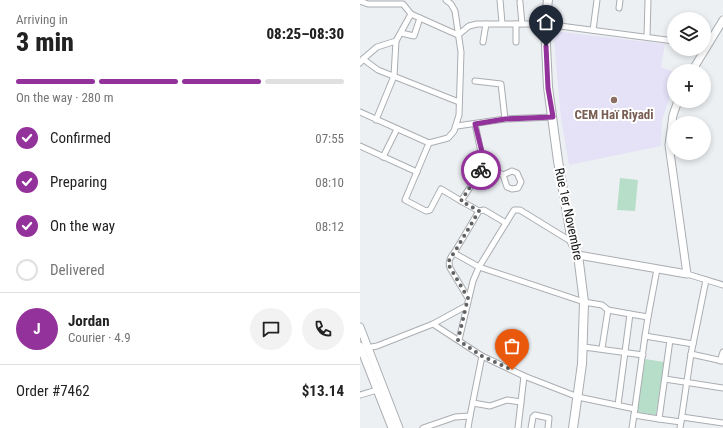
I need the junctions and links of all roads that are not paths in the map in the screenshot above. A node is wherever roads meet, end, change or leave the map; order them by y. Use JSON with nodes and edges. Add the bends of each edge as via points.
{"nodes":[{"id":1,"x":446,"y":0,"type":"edge"},
{"id":2,"x":500,"y":0,"type":"edge"},
{"id":3,"x":548,"y":0,"type":"edge"},
{"id":4,"x":597,"y":0,"type":"edge"},
{"id":5,"x":620,"y":0,"type":"edge"},
{"id":6,"x":648,"y":0,"type":"edge"},
{"id":7,"x":360,"y":1,"type":"edge"},
{"id":8,"x":520,"y":2,"type":"dead end"},
{"id":9,"x":619,"y":8,"type":"dead end"},
{"id":10,"x":411,"y":14,"type":"junction"},
{"id":11,"x":420,"y":18,"type":"junction"},
{"id":12,"x":723,"y":20,"type":"edge"},
{"id":13,"x":502,"y":23,"type":"junction"},
{"id":14,"x":486,"y":24,"type":"junction"},
{"id":15,"x":516,"y":24,"type":"junction"},
{"id":16,"x":522,"y":24,"type":"junction"},
{"id":17,"x":545,"y":24,"type":"junction"},
{"id":18,"x":593,"y":30,"type":"junction"},
{"id":19,"x":401,"y":33,"type":"junction"},
{"id":20,"x":458,"y":35,"type":"junction"},
{"id":21,"x":711,"y":36,"type":"edge"},
{"id":22,"x":647,"y":37,"type":"junction"},
{"id":23,"x":667,"y":39,"type":"edge"},
{"id":24,"x":396,"y":41,"type":"junction"},
{"id":25,"x":483,"y":42,"type":"dead end"},
{"id":26,"x":516,"y":42,"type":"dead end"},
{"id":27,"x":361,"y":61,"type":"edge"},
{"id":28,"x":394,"y":76,"type":"junction"},
{"id":29,"x":475,"y":81,"type":"dead end"},
{"id":30,"x":459,"y":102,"type":"junction"},
{"id":31,"x":676,"y":108,"type":"edge"},
{"id":32,"x":360,"y":112,"type":"edge"},
{"id":33,"x":553,"y":117,"type":"junction"},
{"id":34,"x":505,"y":119,"type":"junction"},
{"id":35,"x":376,"y":120,"type":"junction"},
{"id":36,"x":475,"y":124,"type":"junction"},
{"id":37,"x":457,"y":126,"type":"junction"},
{"id":38,"x":397,"y":129,"type":"junction"},
{"id":39,"x":429,"y":143,"type":"junction"},
{"id":40,"x":360,"y":146,"type":"edge"},
{"id":41,"x":384,"y":157,"type":"junction"},
{"id":42,"x":484,"y":164,"type":"junction"},
{"id":43,"x":417,"y":172,"type":"junction"},
{"id":44,"x":503,"y":175,"type":"dead end"},
{"id":45,"x":461,"y":201,"type":"junction"},
{"id":46,"x":479,"y":211,"type":"junction"},
{"id":47,"x":506,"y":223,"type":"junction"},
{"id":48,"x":572,"y":242,"type":"junction"},
{"id":49,"x":454,"y":253,"type":"junction"},
{"id":50,"x":578,"y":254,"type":"junction"},
{"id":51,"x":479,"y":267,"type":"junction"},
{"id":52,"x":657,"y":269,"type":"junction"},
{"id":53,"x":687,"y":274,"type":"junction"},
{"id":54,"x":706,"y":280,"type":"junction"},
{"id":55,"x":723,"y":285,"type":"edge"},
{"id":56,"x":468,"y":298,"type":"junction"},
{"id":57,"x":584,"y":302,"type":"junction"},
{"id":58,"x":466,"y":306,"type":"junction"},
{"id":59,"x":608,"y":310,"type":"junction"},
{"id":60,"x":630,"y":314,"type":"junction"},
{"id":61,"x":648,"y":317,"type":"junction"},
{"id":62,"x":433,"y":324,"type":"junction"},
{"id":63,"x":360,"y":327,"type":"edge"},
{"id":64,"x":645,"y":336,"type":"junction"},
{"id":65,"x":458,"y":340,"type":"junction"},
{"id":66,"x":670,"y":340,"type":"junction"},
{"id":67,"x":693,"y":344,"type":"junction"},
{"id":68,"x":584,"y":347,"type":"junction"},
{"id":69,"x":363,"y":348,"type":"edge"},
{"id":70,"x":602,"y":348,"type":"junction"},
{"id":71,"x":626,"y":352,"type":"junction"},
{"id":72,"x":723,"y":352,"type":"edge"},
{"id":73,"x":691,"y":354,"type":"junction"},
{"id":74,"x":643,"y":355,"type":"junction"},
{"id":75,"x":482,"y":356,"type":"junction"},
{"id":76,"x":722,"y":361,"type":"edge"},
{"id":77,"x":524,"y":376,"type":"junction"},
{"id":78,"x":665,"y":379,"type":"junction"},
{"id":79,"x":686,"y":382,"type":"junction"},
{"id":80,"x":723,"y":388,"type":"edge"},
{"id":81,"x":377,"y":390,"type":"junction"},
{"id":82,"x":360,"y":396,"type":"edge"},
{"id":83,"x":578,"y":397,"type":"junction"},
{"id":84,"x":521,"y":402,"type":"junction"},
{"id":85,"x":473,"y":403,"type":"junction"},
{"id":86,"x":618,"y":405,"type":"junction"},
{"id":87,"x":635,"y":409,"type":"junction"},
{"id":88,"x":634,"y":415,"type":"junction"},
{"id":89,"x":470,"y":416,"type":"junction"},
{"id":90,"x":659,"y":419,"type":"junction"},
{"id":91,"x":681,"y":420,"type":"junction"},
{"id":92,"x":723,"y":423,"type":"edge"},
{"id":93,"x":392,"y":428,"type":"edge"},
{"id":94,"x":399,"y":428,"type":"edge"},
{"id":95,"x":423,"y":428,"type":"edge"},
{"id":96,"x":468,"y":428,"type":"edge"},
{"id":97,"x":518,"y":428,"type":"edge"},
{"id":98,"x":531,"y":428,"type":"edge"},
{"id":99,"x":548,"y":428,"type":"edge"},
{"id":100,"x":573,"y":428,"type":"edge"},
{"id":101,"x":632,"y":428,"type":"edge"},
{"id":102,"x":680,"y":428,"type":"edge"}],
"edges":[{"from":1,"to":20,"type":"street","via":[[455,11]]},
{"from":2,"to":13,"type":"street"},
{"from":3,"to":17,"type":"main road","name":"Rue 1er Novembre"},
{"from":4,"to":18,"type":"street"},
{"from":5,"to":9,"type":"street"},
{"from":6,"to":22,"type":"street"},
{"from":7,"to":10,"type":"street","via":[[368,4],[403,4]]},
{"from":8,"to":16,"type":"street"},
{"from":10,"to":11,"type":"street"},
{"from":10,"to":19,"type":"street"},
{"from":11,"to":19,"type":"street","via":[[414,36]]},
{"from":11,"to":20,"type":"street"},
{"from":12,"to":21,"type":"street"},
{"from":13,"to":14,"type":"street"},
{"from":13,"to":15,"type":"street"},
{"from":14,"to":20,"type":"street","via":[[469,26]]},
{"from":14,"to":25,"type":"street"},
{"from":15,"to":16,"type":"street"},
{"from":15,"to":26,"type":"street"},
{"from":16,"to":17,"type":"street"},
{"from":17,"to":18,"type":"street"},
{"from":17,"to":33,"type":"main road","name":"Rue 1er Novembre"},
{"from":18,"to":22,"type":"street"},
{"from":19,"to":24,"type":"street"},
{"from":20,"to":30,"type":"street","via":[[461,52]]},
{"from":22,"to":23,"type":"street"},
{"from":24,"to":27,"type":"street","via":[[377,47]]},
{"from":24,"to":28,"type":"street"},
{"from":27,"to":28,"type":"street"},
{"from":28,"to":30,"type":"street"},
{"from":28,"to":35,"type":"street"},
{"from":29,"to":34,"type":"street","via":[[501,84]]},
{"from":30,"to":37,"type":"street"},
{"from":31,"to":53,"type":"street","via":[[669,145]]},
{"from":32,"to":35,"type":"street"},
{"from":33,"to":34,"type":"street"},
{"from":33,"to":48,"type":"main road","name":"Rue 1er Novembre"},
{"from":34,"to":36,"type":"street"},
{"from":35,"to":38,"type":"street"},
{"from":36,"to":37,"type":"street"},
{"from":36,"to":42,"type":"street"},
{"from":37,"to":39,"type":"street","via":[[448,138]]},
{"from":38,"to":39,"type":"street"},
{"from":38,"to":41,"type":"street"},
{"from":39,"to":43,"type":"street"},
{"from":40,"to":41,"type":"street"},
{"from":41,"to":43,"type":"street"},
{"from":42,"to":44,"type":"street"},
{"from":42,"to":45,"type":"street"},
{"from":43,"to":45,"type":"street","via":[[405,199],[407,203],[426,211],[430,210],[441,189]]},
{"from":45,"to":46,"type":"street"},
{"from":46,"to":47,"type":"street","via":[[484,210]]},
{"from":46,"to":49,"type":"street"},
{"from":47,"to":48,"type":"street","via":[[514,210],[520,210]]},
{"from":47,"to":51,"type":"street"},
{"from":48,"to":50,"type":"main road","name":"Rue 1er Novembre"},
{"from":49,"to":51,"type":"street"},
{"from":49,"to":56,"type":"street","via":[[449,260],[450,268]]},
{"from":50,"to":52,"type":"street"},
{"from":50,"to":57,"type":"main road","name":"Rue 1er Novembre"},
{"from":51,"to":56,"type":"street"},
{"from":51,"to":57,"type":"street"},
{"from":52,"to":53,"type":"street"},
{"from":52,"to":61,"type":"street"},
{"from":53,"to":54,"type":"street"},
{"from":54,"to":55,"type":"street"},
{"from":54,"to":67,"type":"street"},
{"from":56,"to":58,"type":"street"},
{"from":57,"to":59,"type":"street"},
{"from":57,"to":68,"type":"main road","name":"Rue 1er Novembre"},
{"from":58,"to":62,"type":"street"},
{"from":58,"to":65,"type":"street"},
{"from":59,"to":60,"type":"street"},
{"from":59,"to":70,"type":"street"},
{"from":60,"to":61,"type":"street"},
{"from":60,"to":71,"type":"street"},
{"from":61,"to":64,"type":"street"},
{"from":62,"to":65,"type":"street"},
{"from":62,"to":69,"type":"street"},
{"from":63,"to":69,"type":"street"},
{"from":64,"to":66,"type":"street"},
{"from":64,"to":74,"type":"street"},
{"from":65,"to":75,"type":"street"},
{"from":66,"to":67,"type":"street"},
{"from":66,"to":78,"type":"street"},
{"from":67,"to":73,"type":"street"},
{"from":68,"to":70,"type":"street"},
{"from":68,"to":83,"type":"main road","name":"Rue 1er Novembre"},
{"from":69,"to":81,"type":"street"},
{"from":69,"to":94,"type":"street"},
{"from":70,"to":71,"type":"street"},
{"from":71,"to":74,"type":"street"},
{"from":71,"to":86,"type":"street"},
{"from":72,"to":76,"type":"street"},
{"from":73,"to":76,"type":"street"},
{"from":73,"to":79,"type":"street"},
{"from":74,"to":87,"type":"street"},
{"from":75,"to":77,"type":"street"},
{"from":75,"to":85,"type":"street"},
{"from":77,"to":83,"type":"street"},
{"from":77,"to":84,"type":"street"},
{"from":78,"to":79,"type":"street"},
{"from":78,"to":90,"type":"street"},
{"from":79,"to":80,"type":"street"},
{"from":79,"to":91,"type":"street"},
{"from":81,"to":82,"type":"street"},
{"from":81,"to":93,"type":"street"},
{"from":83,"to":86,"type":"street"},
{"from":83,"to":100,"type":"main road","name":"Rue 1er Novembre"},
{"from":84,"to":85,"type":"street","via":[[507,400],[490,406]]},
{"from":84,"to":97,"type":"street"},
{"from":85,"to":89,"type":"street"},
{"from":86,"to":87,"type":"street"},
{"from":87,"to":88,"type":"street"},
{"from":88,"to":90,"type":"street"},
{"from":88,"to":101,"type":"street"},
{"from":89,"to":95,"type":"street","via":[[455,416]]},
{"from":89,"to":96,"type":"street"},
{"from":90,"to":91,"type":"street"},
{"from":91,"to":92,"type":"street"},
{"from":91,"to":102,"type":"street"},
{"from":98,"to":99,"type":"street","via":[[534,415],[548,418]]}]}
